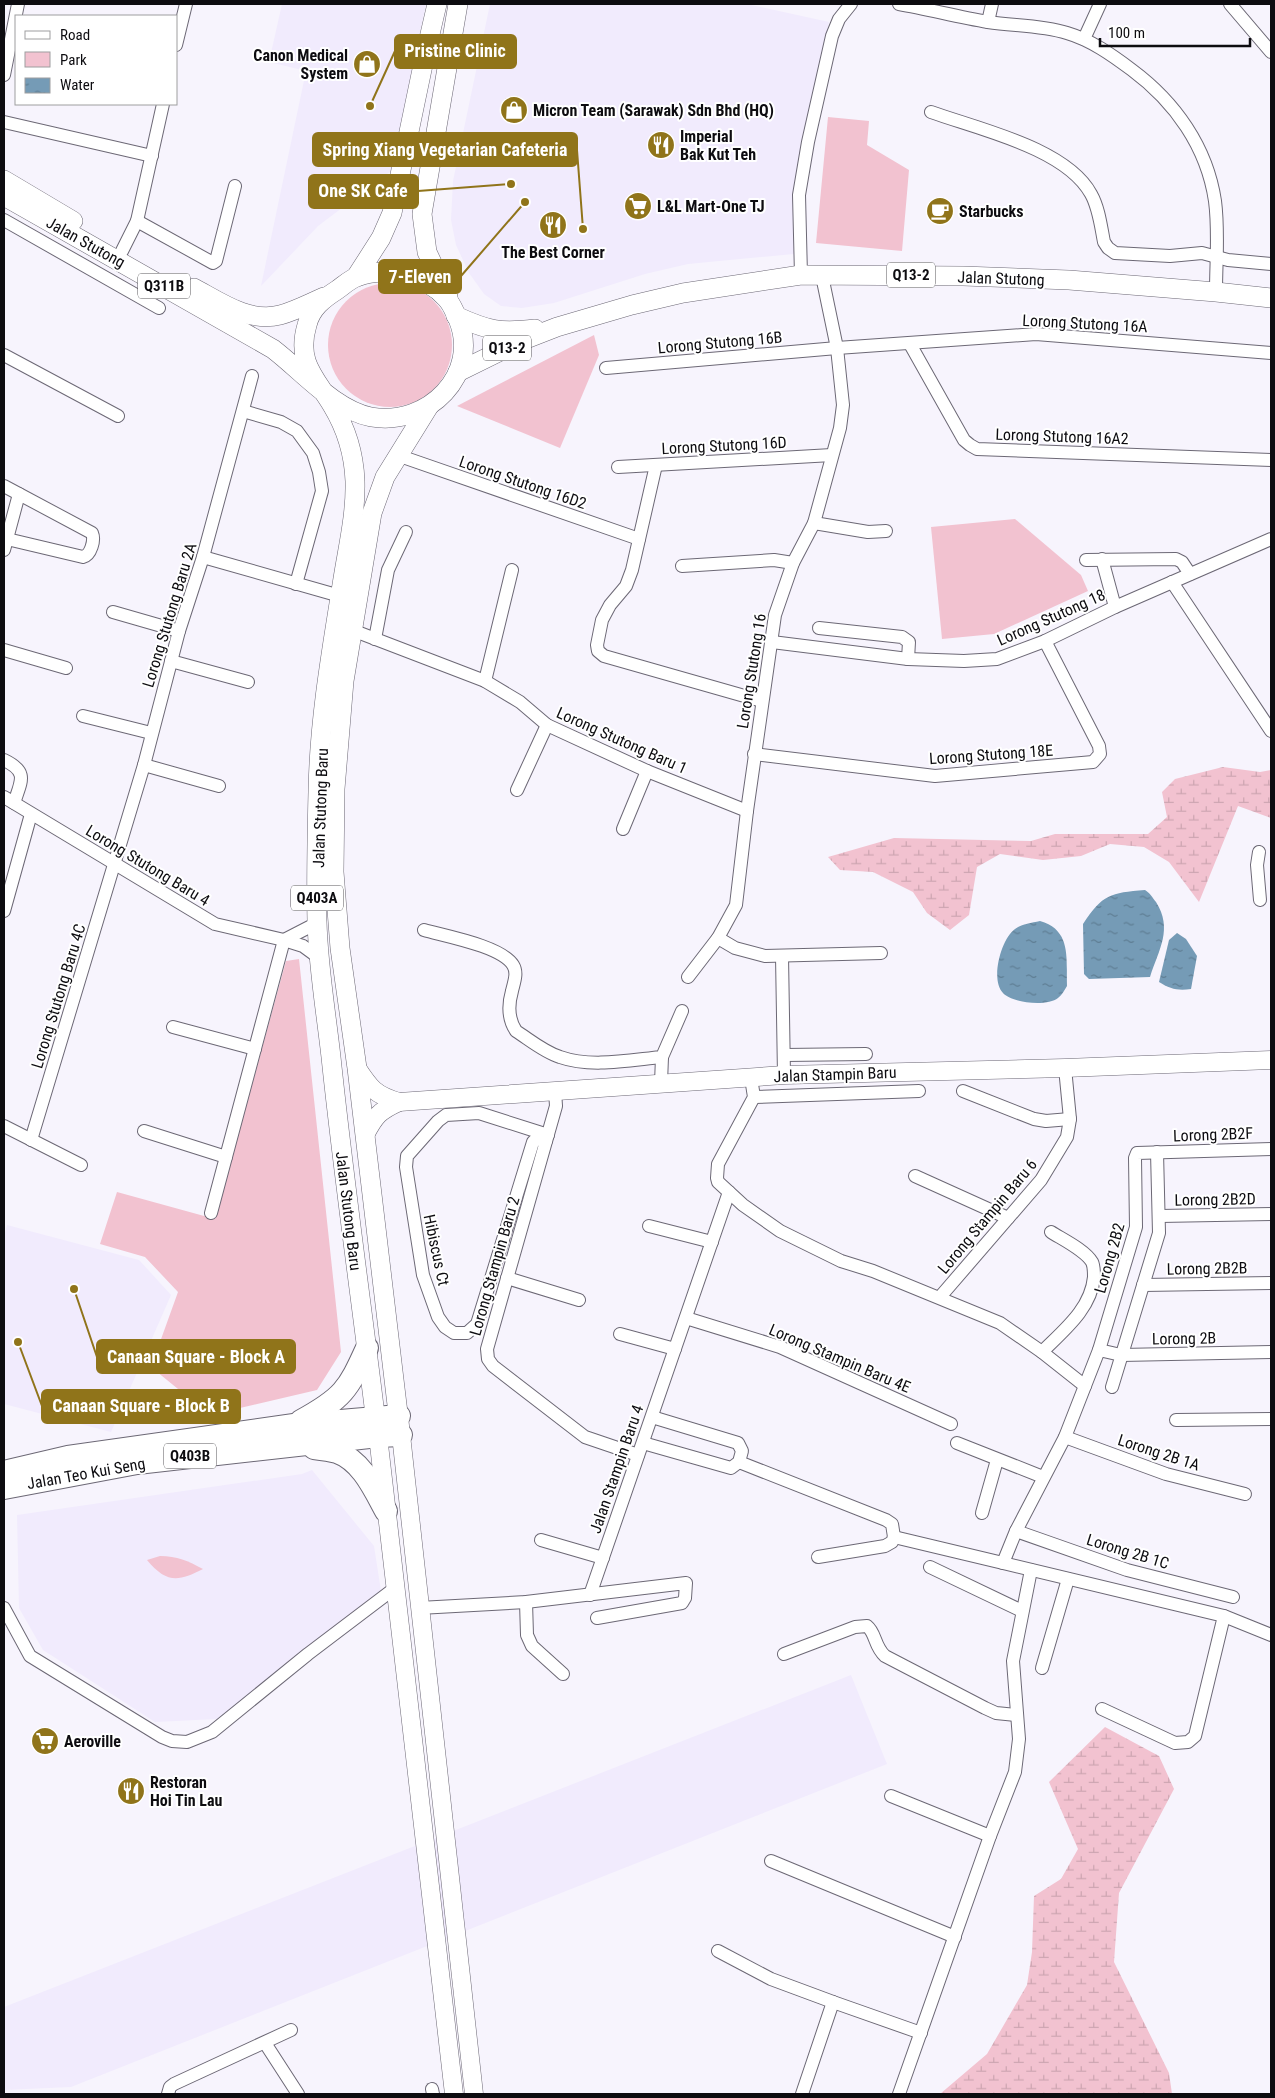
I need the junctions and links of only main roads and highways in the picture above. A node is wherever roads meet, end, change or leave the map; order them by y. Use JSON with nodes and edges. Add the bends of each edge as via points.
{"nodes":[{"id":1,"x":437,"y":4,"type":"edge"},
{"id":2,"x":458,"y":4,"type":"edge"},
{"id":3,"x":4,"y":180,"type":"edge"},
{"id":4,"x":5,"y":203,"type":"edge"},
{"id":5,"x":356,"y":277,"type":"junction"},
{"id":6,"x":324,"y":297,"type":"junction"},
{"id":7,"x":1271,"y":298,"type":"edge"},
{"id":8,"x":454,"y":310,"type":"junction"},
{"id":9,"x":557,"y":327,"type":"junction"},
{"id":10,"x":458,"y":372,"type":"junction"},
{"id":11,"x":319,"y":386,"type":"junction"},
{"id":12,"x":430,"y":405,"type":"junction"},
{"id":13,"x":1271,"y":1060,"type":"edge"},
{"id":14,"x":357,"y":1068,"type":"junction"},
{"id":15,"x":399,"y":1102,"type":"junction"},
{"id":16,"x":365,"y":1135,"type":"junction"},
{"id":17,"x":367,"y":1348,"type":"junction"},
{"id":18,"x":400,"y":1425,"type":"junction"},
{"id":19,"x":377,"y":1427,"type":"junction"},
{"id":20,"x":294,"y":1435,"type":"junction"},
{"id":21,"x":4,"y":1472,"type":"edge"},
{"id":22,"x":4,"y":1488,"type":"edge"},
{"id":23,"x":386,"y":1511,"type":"junction"},
{"id":24,"x":454,"y":2094,"type":"edge"},
{"id":25,"x":474,"y":2094,"type":"edge"}],
"edges":[{"from":1,"to":5,"type":"main road","via":[[392,213],[381,238]]},
{"from":2,"to":8,"type":"main road","via":[[422,214],[427,252]]},
{"from":3,"to":6,"type":"main road","name":"Jalan Stutong","via":[[122,250],[245,314],[280,315]]},
{"from":4,"to":11,"type":"main road","name":"Jalan Stutong","number":"Q311B","via":[[273,349]]},
{"from":5,"to":6,"type":"main road"},
{"from":5,"to":8,"type":"main road","via":[[388,273],[413,276],[436,289]]},
{"from":6,"to":11,"type":"main road","via":[[306,326],[304,345],[306,366]]},
{"from":7,"to":9,"type":"main road","name":"Jalan Stutong","number":"Q13-2","via":[[1069,280],[801,275],[683,293]]},
{"from":8,"to":9,"type":"main road","number":"Q13-2","via":[[489,329],[507,332]]},
{"from":8,"to":10,"type":"main road","via":[[464,339],[464,354]]},
{"from":9,"to":10,"type":"main road","number":"Q13-2"},
{"from":10,"to":12,"type":"main road"},
{"from":11,"to":12,"type":"main road","via":[[344,408],[376,418],[418,413]]},
{"from":11,"to":17,"type":"main road","name":"Jalan Stutong Baru","number":"Q403A","via":[[350,444],[355,478],[352,522],[326,691],[318,788],[317,923],[336,1106]]},
{"from":12,"to":14,"type":"main road","name":"Jalan Stutong Baru","via":[[384,477],[372,513],[342,707],[335,789],[334,872],[340,948]]},
{"from":13,"to":15,"type":"main road","name":"Jalan Stampin Baru","via":[[784,1075]]},
{"from":14,"to":15,"type":"main road","name":"Jalan Stampin Baru","via":[[371,1089]]},
{"from":14,"to":16,"type":"main road","name":"Jalan Stutong Baru"},
{"from":15,"to":16,"type":"main road","name":"Jalan Stampin Baru","via":[[382,1110]]},
{"from":16,"to":18,"type":"main road","name":"Jalan Stutong Baru"},
{"from":17,"to":19,"type":"main road","name":"Jalan Stutong Baru","number":"Q403A"},
{"from":17,"to":20,"type":"highway","via":[[350,1384],[340,1396]]},
{"from":18,"to":19,"type":"highway","number":"Q403B"},
{"from":18,"to":25,"type":"main road"},
{"from":19,"to":20,"type":"highway","name":"Jalan Teo Kui Seng","number":"Q403B"},
{"from":19,"to":23,"type":"main road"},
{"from":20,"to":21,"type":"highway","name":"Jalan Teo Kui Seng","via":[[68,1457]]},
{"from":20,"to":22,"type":"highway","name":"Jalan Teo Kui Seng","number":"Q403B"},
{"from":20,"to":23,"type":"highway","via":[[350,1458],[364,1473]]},
{"from":23,"to":24,"type":"main road"}]}
